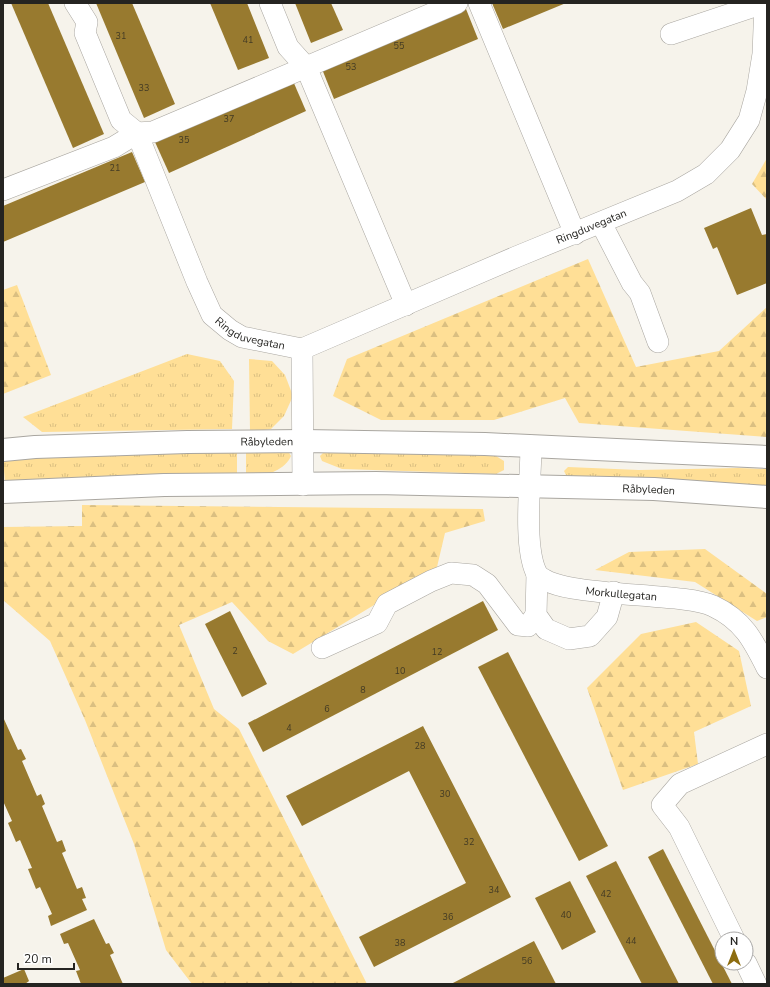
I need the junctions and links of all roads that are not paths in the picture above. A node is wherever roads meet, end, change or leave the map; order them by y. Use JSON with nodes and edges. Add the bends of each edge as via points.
{"nodes":[{"id":1,"x":75,"y":3,"type":"edge"},
{"id":2,"x":270,"y":3,"type":"edge"},
{"id":3,"x":456,"y":3,"type":"edge"},
{"id":4,"x":480,"y":3,"type":"edge"},
{"id":5,"x":764,"y":3,"type":"edge"},
{"id":6,"x":671,"y":34,"type":"dead end"},
{"id":7,"x":306,"y":67,"type":"junction"},
{"id":8,"x":137,"y":133,"type":"junction"},
{"id":9,"x":3,"y":190,"type":"edge"},
{"id":10,"x":601,"y":223,"type":"junction"},
{"id":11,"x":575,"y":234,"type":"junction"},
{"id":12,"x":406,"y":305,"type":"junction"},
{"id":13,"x":658,"y":342,"type":"dead end"},
{"id":14,"x":302,"y":349,"type":"junction"},
{"id":15,"x":304,"y":442,"type":"junction"},
{"id":16,"x":531,"y":446,"type":"junction"},
{"id":17,"x":3,"y":450,"type":"edge"},
{"id":18,"x":767,"y":457,"type":"edge"},
{"id":19,"x":303,"y":485,"type":"junction"},
{"id":20,"x":531,"y":485,"type":"junction"},
{"id":21,"x":3,"y":492,"type":"edge"},
{"id":22,"x":767,"y":497,"type":"edge"},
{"id":23,"x":537,"y":574,"type":"junction"},
{"id":24,"x":614,"y":592,"type":"junction"},
{"id":25,"x":536,"y":615,"type":"junction"},
{"id":26,"x":322,"y":648,"type":"dead end"},
{"id":27,"x":767,"y":668,"type":"edge"},
{"id":28,"x":767,"y":744,"type":"edge"},
{"id":29,"x":730,"y":931,"type":"edge"},
{"id":30,"x":750,"y":971,"type":"edge"},
{"id":31,"x":756,"y":984,"type":"edge"}],
"edges":[{"from":1,"to":8,"type":"street","via":[[87,22],[85,33],[121,120]]},
{"from":2,"to":7,"type":"street","via":[[288,47]]},
{"from":3,"to":7,"type":"street"},
{"from":4,"to":11,"type":"street"},
{"from":5,"to":6,"type":"street"},
{"from":5,"to":10,"type":"street","name":"Ringduvegatan","via":[[763,54],[757,91],[749,120],[730,150],[706,174],[677,191]]},
{"from":7,"to":8,"type":"street","via":[[153,132]]},
{"from":7,"to":12,"type":"street"},
{"from":8,"to":9,"type":"street","via":[[114,147]]},
{"from":8,"to":14,"type":"street","name":"Ringduvegatan","via":[[212,314],[242,337]]},
{"from":10,"to":11,"type":"street","name":"Ringduvegatan"},
{"from":10,"to":13,"type":"street","via":[[632,283],[640,293]]},
{"from":11,"to":12,"type":"street","name":"Ringduvegatan"},
{"from":12,"to":14,"type":"street","name":"Ringduvegatan"},
{"from":14,"to":15,"type":"street"},
{"from":15,"to":16,"type":"main road","name":"Råbyleden"},
{"from":15,"to":17,"type":"main road","name":"Råbyleden","via":[[180,442]]},
{"from":15,"to":19,"type":"street"},
{"from":16,"to":18,"type":"main road","name":"Råbyleden"},
{"from":16,"to":20,"type":"street"},
{"from":19,"to":20,"type":"main road","name":"Råbyleden"},
{"from":19,"to":21,"type":"main road","name":"Råbyleden","via":[[164,485]]},
{"from":20,"to":22,"type":"main road","name":"Råbyleden","via":[[654,489]]},
{"from":20,"to":23,"type":"street","via":[[528,531]]},
{"from":23,"to":24,"type":"street","name":"Morkullegatan","via":[[551,583],[569,588]]},
{"from":23,"to":25,"type":"street"},
{"from":24,"to":25,"type":"street","via":[[607,617],[590,636],[569,639],[546,629]]},
{"from":24,"to":27,"type":"street","name":"Morkullegatan","via":[[712,605],[734,619],[750,635]]},
{"from":25,"to":26,"type":"street","via":[[528,626],[518,625],[488,584],[473,575],[452,573],[424,584],[387,604],[377,623]]},
{"from":28,"to":29,"type":"street","via":[[680,784],[662,805],[678,827]]},
{"from":30,"to":31,"type":"street"}]}
